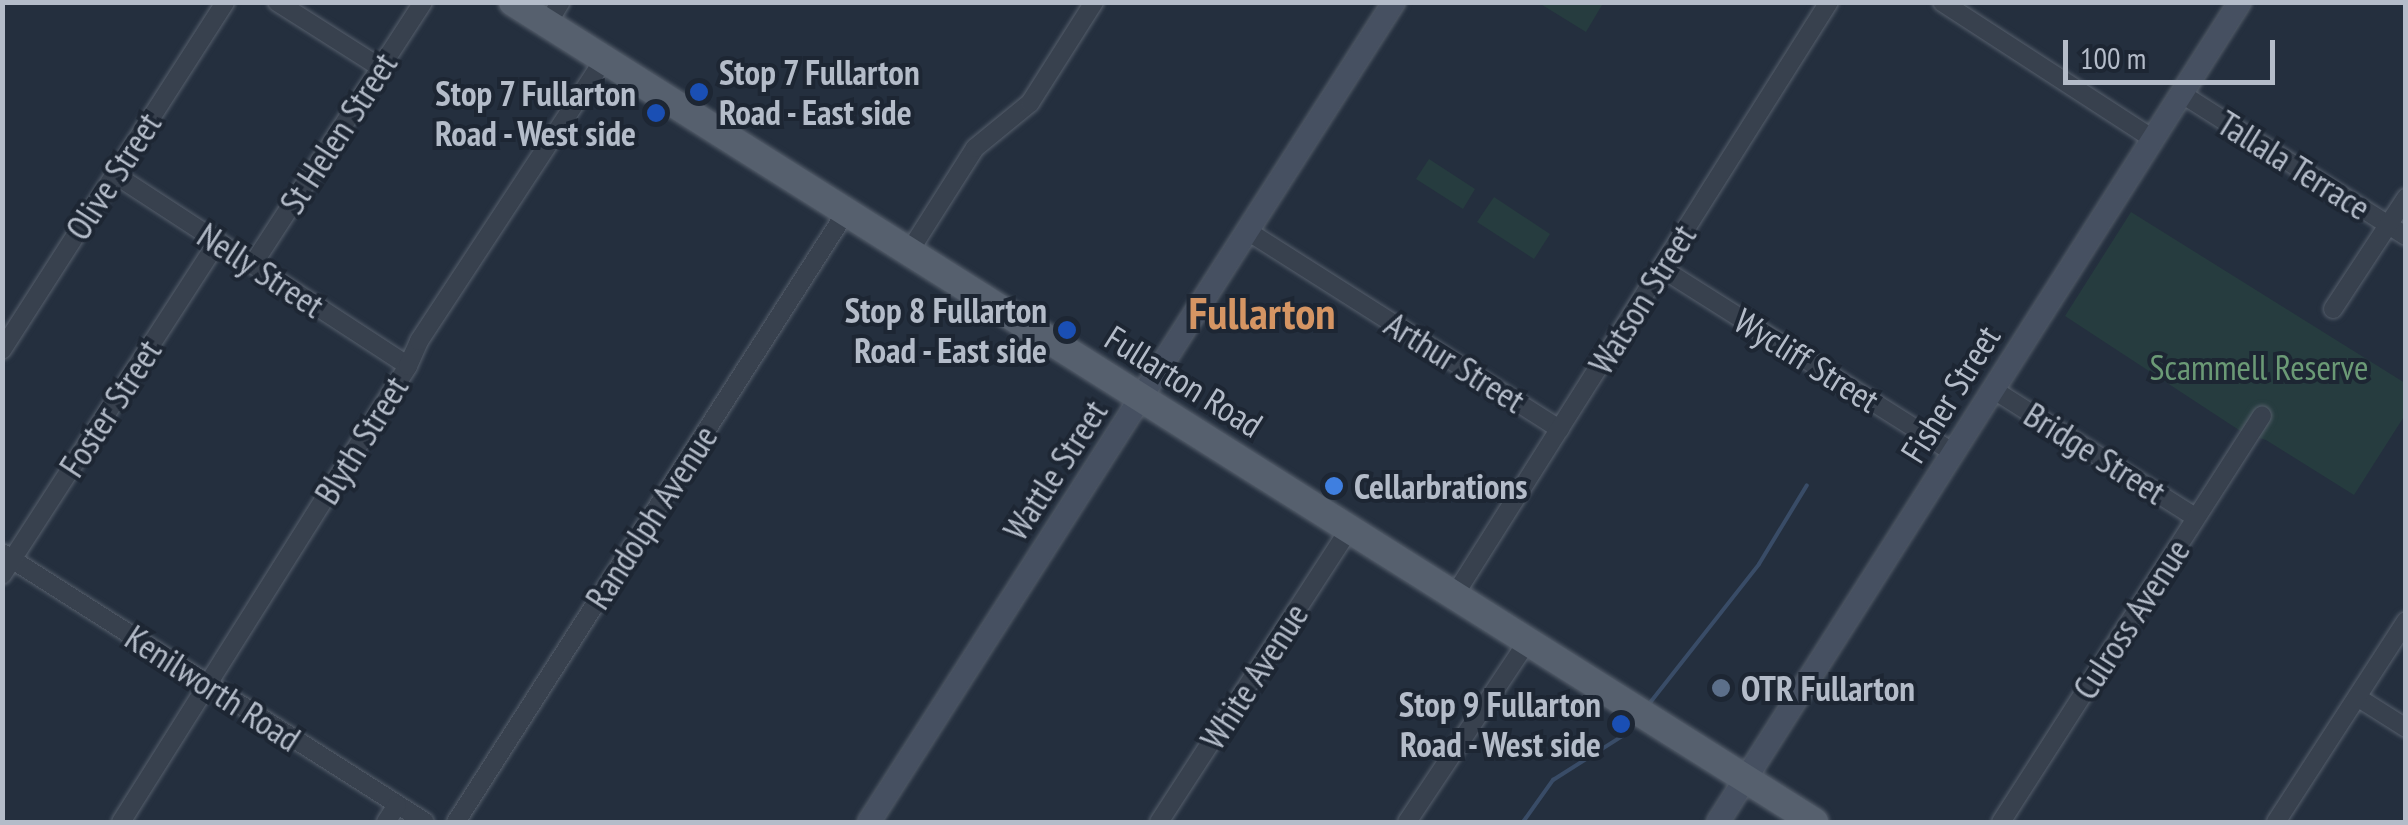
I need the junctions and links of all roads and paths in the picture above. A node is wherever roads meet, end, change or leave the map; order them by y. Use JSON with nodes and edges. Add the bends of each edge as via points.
{"nodes":[{"id":1,"x":225,"y":2,"type":"edge"},
{"id":2,"x":276,"y":2,"type":"edge"},
{"id":3,"x":423,"y":2,"type":"edge"},
{"id":4,"x":513,"y":2,"type":"edge"},
{"id":5,"x":1094,"y":2,"type":"edge"},
{"id":6,"x":1394,"y":2,"type":"edge"},
{"id":7,"x":1829,"y":2,"type":"edge"},
{"id":8,"x":1942,"y":2,"type":"edge"},
{"id":9,"x":2240,"y":2,"type":"edge"},
{"id":10,"x":554,"y":13,"type":"edge"},
{"id":11,"x":604,"y":60,"type":"junction"},
{"id":12,"x":381,"y":68,"type":"junction"},
{"id":13,"x":2182,"y":94,"type":"junction"},
{"id":14,"x":2154,"y":139,"type":"junction"},
{"id":15,"x":114,"y":174,"type":"junction"},
{"id":16,"x":2406,"y":198,"type":"edge"},
{"id":17,"x":846,"y":212,"type":"junction"},
{"id":18,"x":2387,"y":224,"type":"junction"},
{"id":19,"x":1249,"y":232,"type":"junction"},
{"id":20,"x":2406,"y":236,"type":"edge"},
{"id":21,"x":218,"y":241,"type":"junction"},
{"id":22,"x":910,"y":252,"type":"junction"},
{"id":23,"x":253,"y":264,"type":"junction"},
{"id":24,"x":1661,"y":268,"type":"junction"},
{"id":25,"x":2333,"y":309,"type":"dead end"},
{"id":26,"x":2,"y":350,"type":"edge"},
{"id":27,"x":408,"y":366,"type":"junction"},
{"id":28,"x":1994,"y":390,"type":"junction"},
{"id":29,"x":1143,"y":400,"type":"junction"},
{"id":30,"x":2262,"y":416,"type":"dead end"},
{"id":31,"x":1560,"y":429,"type":"junction"},
{"id":32,"x":1954,"y":453,"type":"junction"},
{"id":33,"x":2196,"y":517,"type":"junction"},
{"id":34,"x":1349,"y":530,"type":"junction"},
{"id":35,"x":6,"y":563,"type":"edge"},
{"id":36,"x":1454,"y":596,"type":"junction"},
{"id":37,"x":2406,"y":621,"type":"edge"},
{"id":38,"x":1527,"y":642,"type":"junction"},
{"id":39,"x":207,"y":685,"type":"junction"},
{"id":40,"x":2357,"y":697,"type":"junction"},
{"id":41,"x":2406,"y":728,"type":"edge"},
{"id":42,"x":1746,"y":780,"type":"junction"},
{"id":43,"x":396,"y":805,"type":"junction"},
{"id":44,"x":122,"y":822,"type":"edge"},
{"id":45,"x":386,"y":822,"type":"edge"},
{"id":46,"x":424,"y":822,"type":"edge"},
{"id":47,"x":456,"y":822,"type":"edge"},
{"id":48,"x":869,"y":822,"type":"edge"},
{"id":49,"x":1159,"y":822,"type":"edge"},
{"id":50,"x":1407,"y":822,"type":"edge"},
{"id":51,"x":1718,"y":822,"type":"edge"},
{"id":52,"x":1814,"y":822,"type":"edge"},
{"id":53,"x":2001,"y":822,"type":"edge"},
{"id":54,"x":2276,"y":822,"type":"edge"}],
"edges":[{"from":1,"to":15,"type":"street","name":"Olive Street"},
{"from":2,"to":12,"type":"street"},
{"from":3,"to":12,"type":"street","name":"St Helen Street"},
{"from":4,"to":10,"type":"main road","name":"Fullarton Road"},
{"from":5,"to":22,"type":"street","via":[[1030,103],[975,148]]},
{"from":6,"to":19,"type":"street","name":"Wattle Street"},
{"from":7,"to":24,"type":"street","name":"Watson Street"},
{"from":8,"to":14,"type":"street"},
{"from":9,"to":13,"type":"street","name":"Fisher Street"},
{"from":10,"to":11,"type":"main road","name":"Fullarton Road"},
{"from":11,"to":17,"type":"main road","name":"Fullarton Road"},
{"from":11,"to":27,"type":"street","name":"Blyth Street"},
{"from":12,"to":23,"type":"street","name":"St Helen Street"},
{"from":13,"to":14,"type":"street","name":"Fisher Street"},
{"from":13,"to":18,"type":"street","name":"Tallala Terrace"},
{"from":14,"to":28,"type":"street","name":"Fisher Street"},
{"from":15,"to":21,"type":"street","name":"Nelly Street"},
{"from":15,"to":26,"type":"street","name":"Olive Street"},
{"from":16,"to":18,"type":"street"},
{"from":17,"to":22,"type":"main road","name":"Fullarton Road"},
{"from":17,"to":47,"type":"street","name":"Randolph Avenue"},
{"from":18,"to":20,"type":"street","name":"Tallala Terrace"},
{"from":18,"to":25,"type":"street"},
{"from":19,"to":29,"type":"street","name":"Wattle Street"},
{"from":19,"to":31,"type":"street","name":"Arthur Street"},
{"from":21,"to":23,"type":"street","name":"Nelly Street"},
{"from":21,"to":35,"type":"street","name":"Foster Street"},
{"from":22,"to":29,"type":"main road","name":"Fullarton Road"},
{"from":23,"to":27,"type":"street","name":"Nelly Street"},
{"from":24,"to":31,"type":"street","name":"Watson Street"},
{"from":24,"to":32,"type":"street","name":"Wycliff Street"},
{"from":27,"to":39,"type":"street","name":"Blyth Street"},
{"from":28,"to":32,"type":"street","name":"Fisher Street"},
{"from":28,"to":33,"type":"street","name":"Bridge Street"},
{"from":29,"to":34,"type":"main road","name":"Fullarton Road"},
{"from":29,"to":48,"type":"street","name":"Wattle Street"},
{"from":30,"to":33,"type":"street","name":"Culross Avenue"},
{"from":31,"to":36,"type":"street","name":"Watson Street"},
{"from":32,"to":42,"type":"street","name":"Fisher Street"},
{"from":33,"to":53,"type":"street","name":"Culross Avenue"},
{"from":34,"to":36,"type":"main road","name":"Fullarton Road"},
{"from":34,"to":49,"type":"street","name":"White Avenue"},
{"from":35,"to":39,"type":"street","name":"Kenilworth Road"},
{"from":36,"to":38,"type":"main road","name":"Fullarton Road"},
{"from":37,"to":40,"type":"street"},
{"from":38,"to":42,"type":"main road","name":"Fullarton Road"},
{"from":38,"to":50,"type":"street"},
{"from":39,"to":43,"type":"street","name":"Kenilworth Road"},
{"from":39,"to":44,"type":"street","name":"Blyth Street"},
{"from":40,"to":41,"type":"street"},
{"from":40,"to":54,"type":"street"},
{"from":42,"to":51,"type":"street","name":"Fisher Street"},
{"from":42,"to":52,"type":"main road","name":"Fullarton Road"},
{"from":43,"to":45,"type":"street"},
{"from":43,"to":46,"type":"street","name":"Kenilworth Road"}]}
